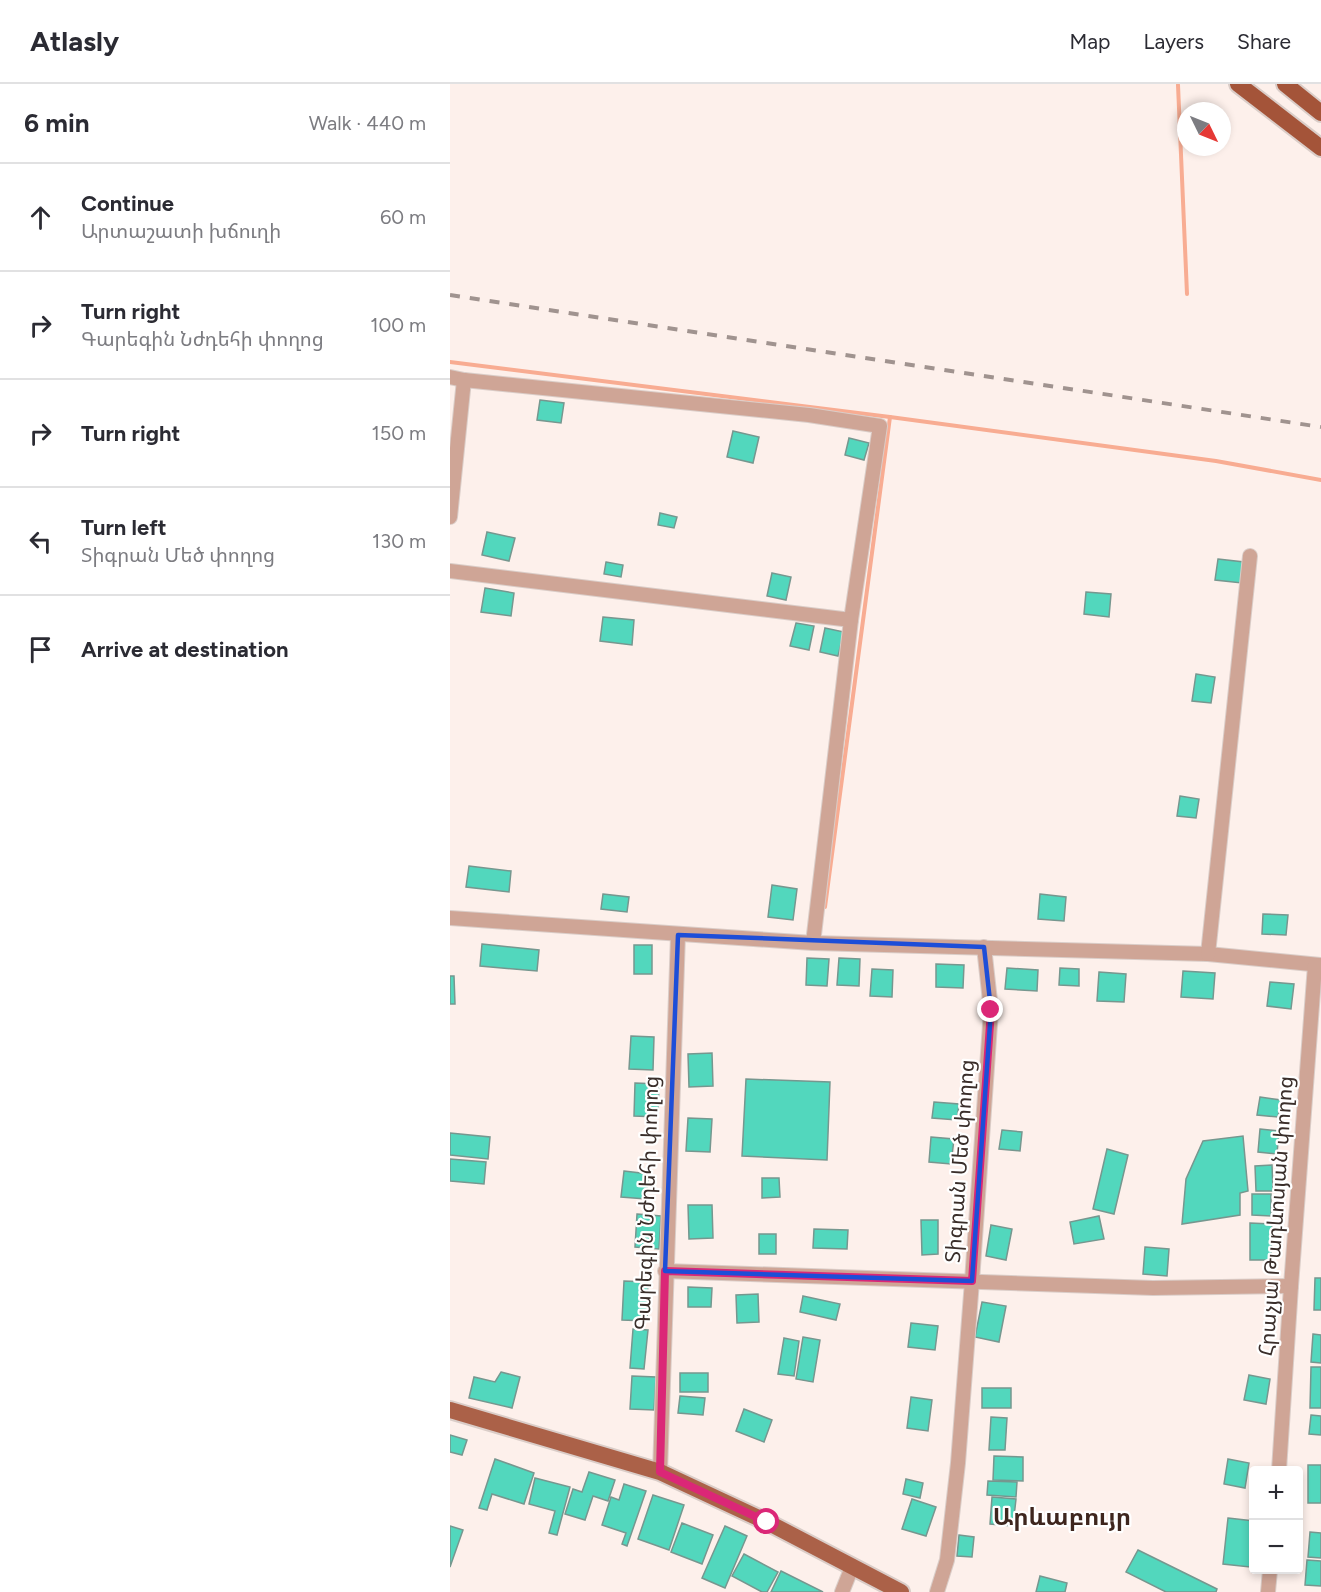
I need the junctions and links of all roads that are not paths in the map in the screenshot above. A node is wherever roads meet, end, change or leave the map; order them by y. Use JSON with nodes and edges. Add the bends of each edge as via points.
{"nodes":[{"id":1,"x":1238,"y":84,"type":"edge"},
{"id":2,"x":1285,"y":84,"type":"edge"},
{"id":3,"x":1321,"y":113,"type":"edge"},
{"id":4,"x":1321,"y":148,"type":"edge"},
{"id":5,"x":450,"y":377,"type":"edge"},
{"id":6,"x":464,"y":380,"type":"junction"},
{"id":7,"x":450,"y":516,"type":"edge"},
{"id":8,"x":1250,"y":556,"type":"dead end"},
{"id":9,"x":450,"y":571,"type":"edge"},
{"id":10,"x":851,"y":620,"type":"junction"},
{"id":11,"x":450,"y":918,"type":"edge"},
{"id":12,"x":678,"y":935,"type":"junction"},
{"id":13,"x":813,"y":943,"type":"junction"},
{"id":14,"x":984,"y":947,"type":"junction"},
{"id":15,"x":1208,"y":954,"type":"junction"},
{"id":16,"x":1318,"y":965,"type":"edge"},
{"id":17,"x":665,"y":1271,"type":"junction"},
{"id":18,"x":972,"y":1281,"type":"junction"},
{"id":19,"x":1291,"y":1286,"type":"junction"},
{"id":20,"x":450,"y":1410,"type":"edge"},
{"id":21,"x":1279,"y":1466,"type":"edge"},
{"id":22,"x":660,"y":1472,"type":"junction"},
{"id":23,"x":852,"y":1567,"type":"junction"},
{"id":24,"x":1270,"y":1574,"type":"edge"},
{"id":25,"x":842,"y":1592,"type":"edge"},
{"id":26,"x":901,"y":1592,"type":"edge"},
{"id":27,"x":937,"y":1592,"type":"edge"},
{"id":28,"x":1268,"y":1592,"type":"edge"}],
"edges":[{"from":1,"to":4,"type":"highway"},
{"from":2,"to":3,"type":"highway"},
{"from":5,"to":6,"type":"street"},
{"from":6,"to":7,"type":"street"},
{"from":6,"to":10,"type":"street","via":[[809,415],[880,426]]},
{"from":8,"to":15,"type":"street"},
{"from":9,"to":10,"type":"street"},
{"from":10,"to":13,"type":"street"},
{"from":11,"to":12,"type":"street"},
{"from":12,"to":13,"type":"street"},
{"from":12,"to":17,"type":"street","name":"Գարեգին Նժդեհի փողոց"},
{"from":13,"to":14,"type":"street"},
{"from":14,"to":15,"type":"street"},
{"from":14,"to":18,"type":"street","name":"Տիգրան Մեծ փողոց","via":[[991,1010]]},
{"from":15,"to":16,"type":"street"},
{"from":16,"to":19,"type":"street","name":"Հրաչյա Թադևոսյան փողոց"},
{"from":17,"to":18,"type":"street"},
{"from":17,"to":22,"type":"street","name":"Գարեգին Նժդեհի փողոց"},
{"from":18,"to":19,"type":"street","via":[[1153,1288]]},
{"from":18,"to":27,"type":"street","name":"Տիգրան Մեծ փողոց","via":[[947,1560]]},
{"from":19,"to":21,"type":"street","name":"Հրաչյա Թադևոսյան փողոց"},
{"from":20,"to":22,"type":"main road"},
{"from":22,"to":23,"type":"main road"},
{"from":23,"to":25,"type":"street"},
{"from":23,"to":26,"type":"main road"},
{"from":24,"to":28,"type":"street"}]}
